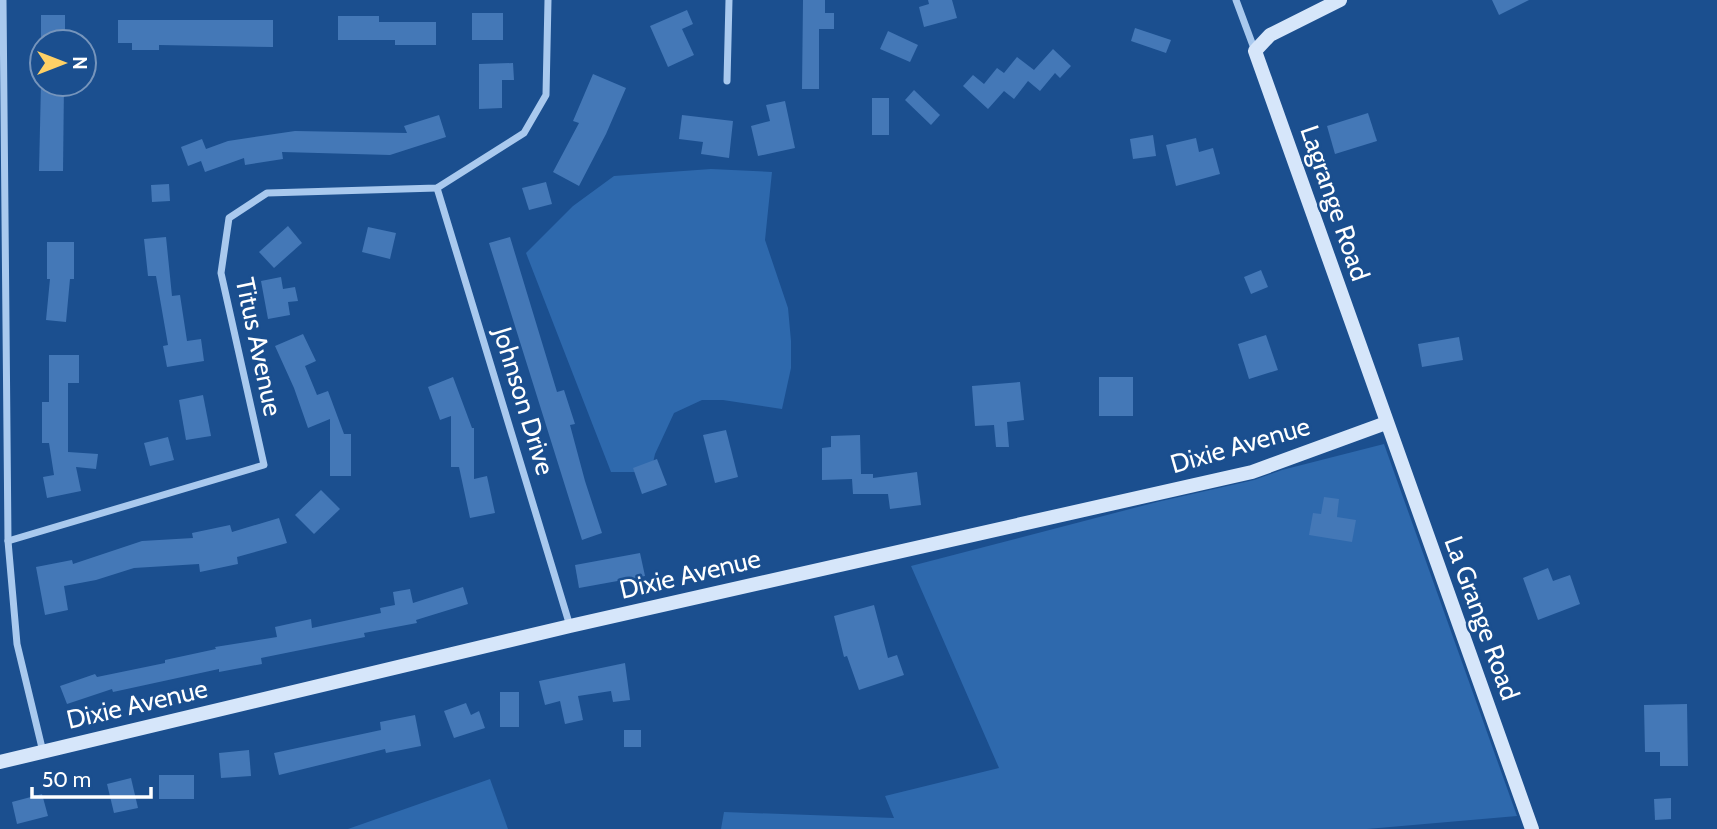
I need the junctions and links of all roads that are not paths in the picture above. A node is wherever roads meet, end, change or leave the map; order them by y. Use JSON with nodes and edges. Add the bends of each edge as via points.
{"nodes":[{"id":1,"x":4,"y":0,"type":"edge"},
{"id":2,"x":548,"y":0,"type":"edge"},
{"id":3,"x":729,"y":0,"type":"edge"},
{"id":4,"x":1236,"y":0,"type":"edge"},
{"id":5,"x":1340,"y":0,"type":"edge"},
{"id":6,"x":1255,"y":51,"type":"junction"},
{"id":7,"x":727,"y":81,"type":"dead end"},
{"id":8,"x":437,"y":188,"type":"junction"},
{"id":9,"x":1386,"y":423,"type":"junction"},
{"id":10,"x":8,"y":541,"type":"junction"},
{"id":11,"x":570,"y":626,"type":"junction"},
{"id":12,"x":43,"y":752,"type":"junction"},
{"id":13,"x":0,"y":762,"type":"edge"},
{"id":14,"x":1532,"y":829,"type":"edge"}],
"edges":[{"from":1,"to":10,"type":"street"},
{"from":2,"to":8,"type":"street","via":[[547,95],[524,133]]},
{"from":3,"to":7,"type":"street"},
{"from":4,"to":6,"type":"street","name":"Lagrange Road"},
{"from":5,"to":6,"type":"street","via":[[1270,35]]},
{"from":6,"to":9,"type":"street","name":"Lagrange Road"},
{"from":8,"to":10,"type":"street","name":"Titus Avenue","via":[[267,193],[229,218],[221,273],[264,465]]},
{"from":8,"to":11,"type":"street","name":"Johnson Drive"},
{"from":9,"to":11,"type":"street","name":"Dixie Avenue","via":[[1252,472]]},
{"from":9,"to":14,"type":"street","name":"La Grange Road"},
{"from":10,"to":12,"type":"street","via":[[17,644]]},
{"from":11,"to":12,"type":"street","name":"Dixie Avenue"},
{"from":12,"to":13,"type":"street","name":"Dixie Avenue"}]}
